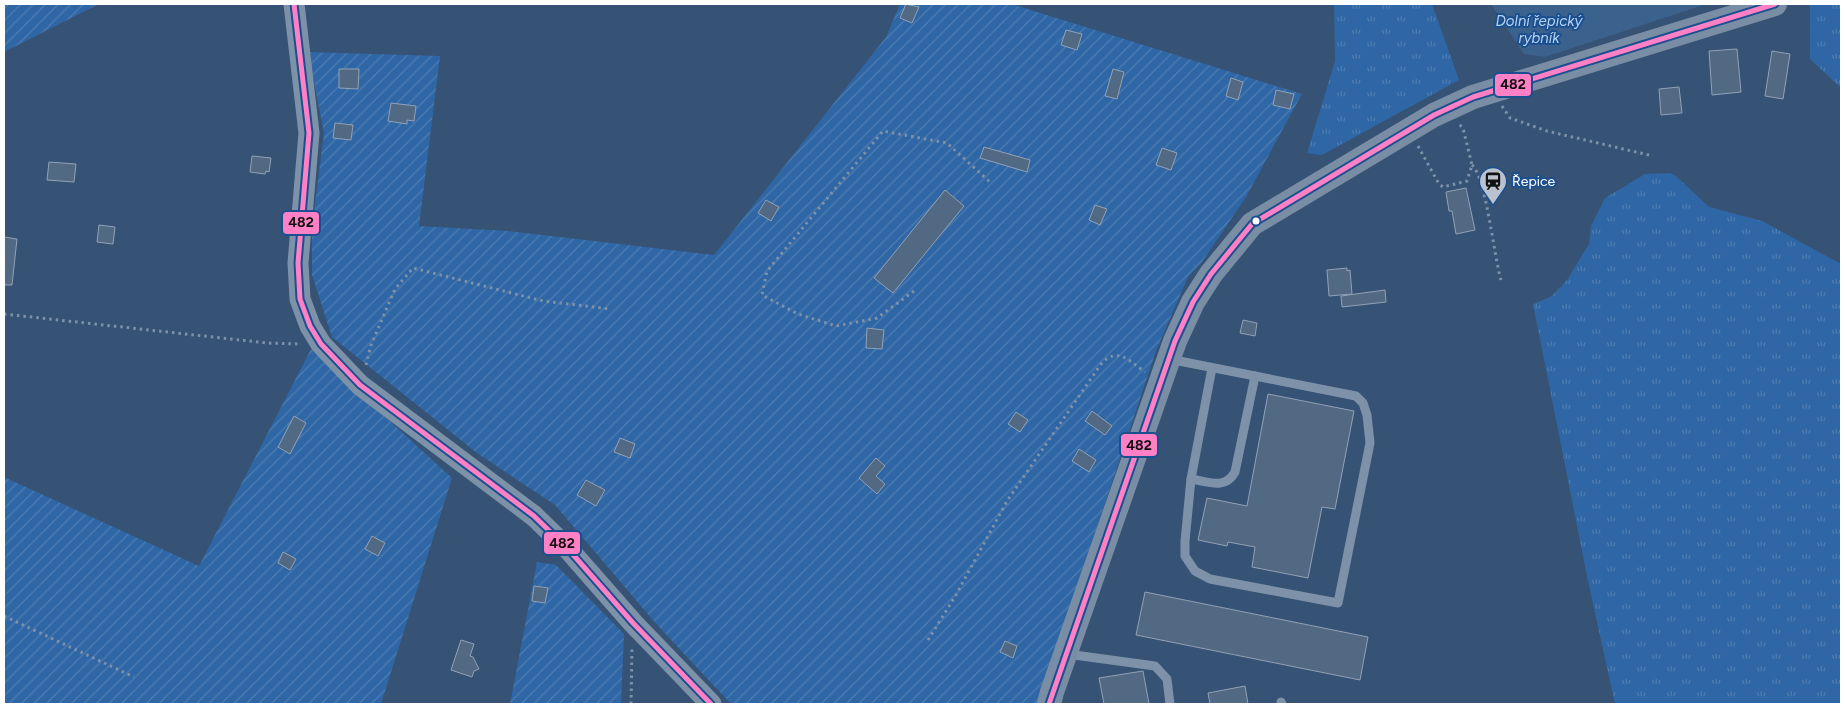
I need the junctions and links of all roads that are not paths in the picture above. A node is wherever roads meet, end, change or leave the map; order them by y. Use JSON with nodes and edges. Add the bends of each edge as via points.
{"nodes":[{"id":1,"x":294,"y":4,"type":"edge"},
{"id":2,"x":1775,"y":4,"type":"edge"},
{"id":3,"x":1168,"y":359,"type":"junction"},
{"id":4,"x":1212,"y":368,"type":"junction"},
{"id":5,"x":1254,"y":376,"type":"junction"},
{"id":6,"x":1191,"y":479,"type":"junction"},
{"id":7,"x":1065,"y":654,"type":"junction"},
{"id":8,"x":711,"y":704,"type":"edge"},
{"id":9,"x":1049,"y":704,"type":"edge"},
{"id":10,"x":1170,"y":704,"type":"edge"}],
"edges":[{"from":1,"to":8,"type":"street","via":[[308,133],[298,263],[300,298],[310,326],[321,344],[360,385],[534,516]]},
{"from":2,"to":3,"type":"main road","via":[[1496,89],[1444,110],[1409,130],[1252,224],[1211,274],[1193,302]]},
{"from":3,"to":4,"type":"lane"},
{"from":3,"to":7,"type":"main road"},
{"from":4,"to":5,"type":"lane"},
{"from":4,"to":6,"type":"lane"},
{"from":5,"to":6,"type":"lane","via":[[1231,480],[1223,484]]},
{"from":5,"to":6,"type":"lane","via":[[1356,396],[1363,403],[1370,443],[1338,603],[1210,579],[1195,571],[1185,556]]},
{"from":7,"to":9,"type":"main road"},
{"from":7,"to":10,"type":"lane","via":[[1155,666],[1167,679]]}]}
